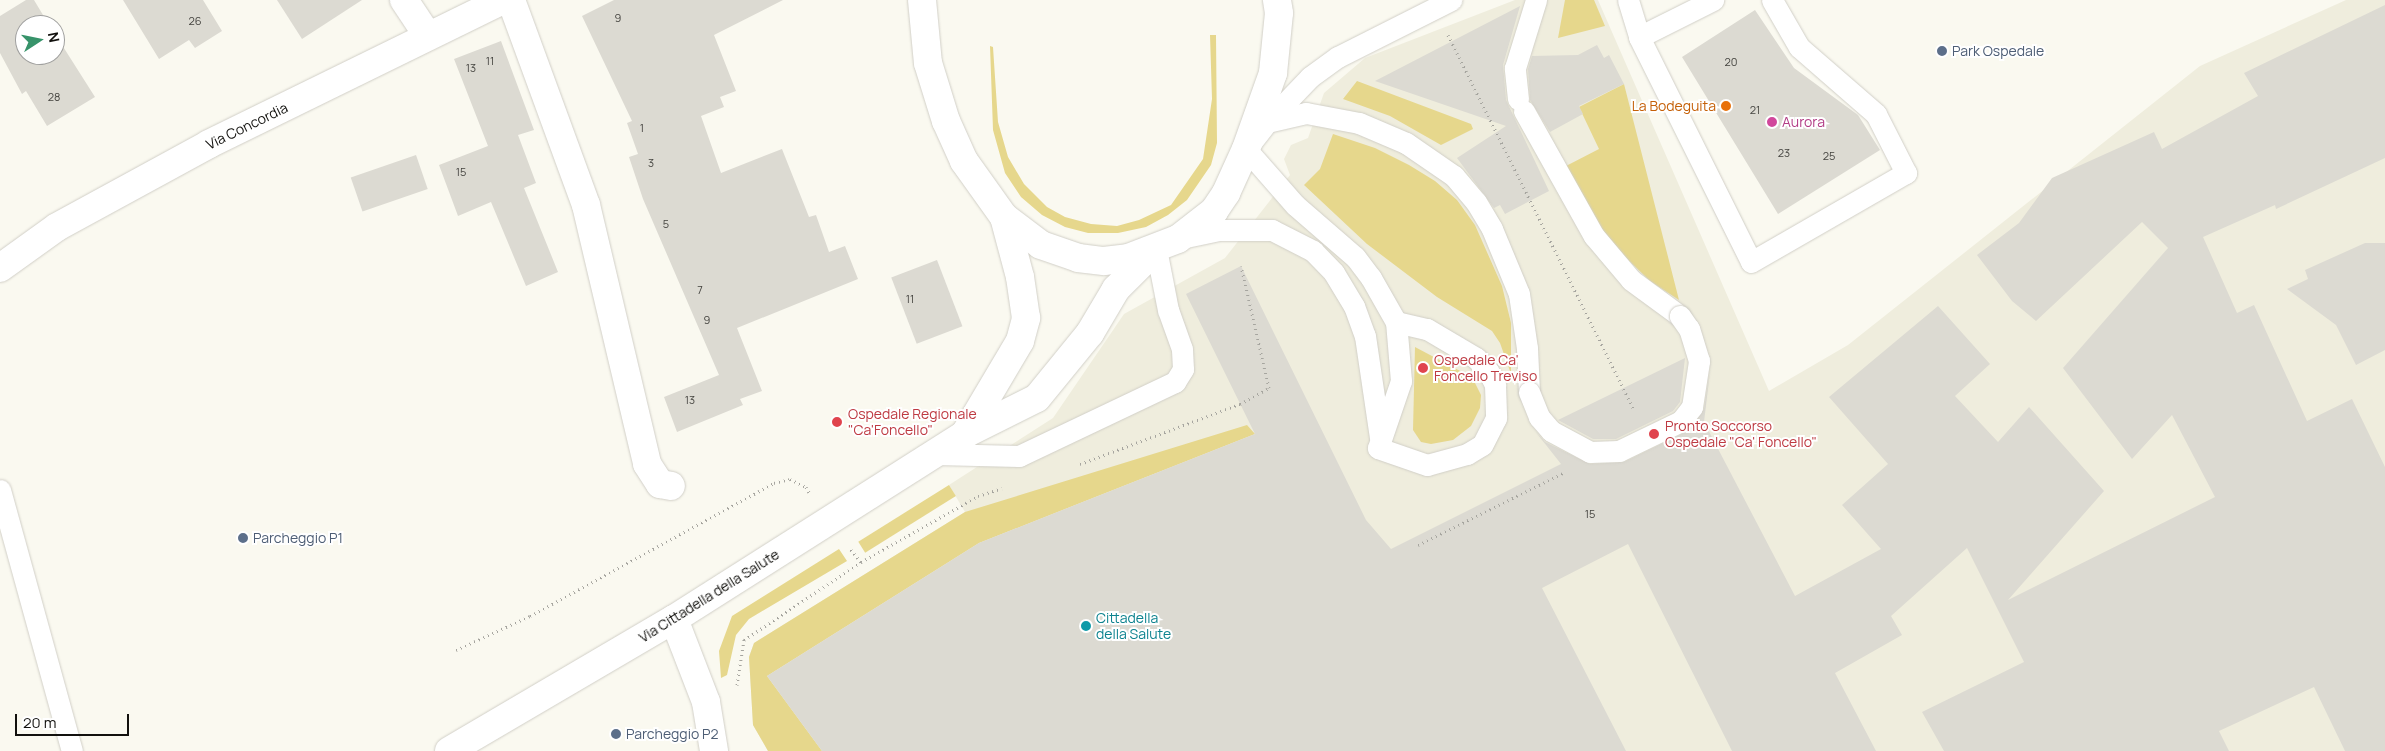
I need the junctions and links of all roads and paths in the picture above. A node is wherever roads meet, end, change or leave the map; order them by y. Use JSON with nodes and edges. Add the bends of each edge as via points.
{"nodes":[{"id":1,"x":404,"y":0,"type":"edge"},
{"id":2,"x":504,"y":0,"type":"edge"},
{"id":3,"x":511,"y":0,"type":"edge"},
{"id":4,"x":922,"y":0,"type":"edge"},
{"id":5,"x":1277,"y":0,"type":"edge"},
{"id":6,"x":1451,"y":0,"type":"edge"},
{"id":7,"x":1536,"y":0,"type":"edge"},
{"id":8,"x":1628,"y":0,"type":"edge"},
{"id":9,"x":1713,"y":0,"type":"edge"},
{"id":10,"x":1772,"y":0,"type":"edge"},
{"id":11,"x":1445,"y":29,"type":"dead end"},
{"id":12,"x":428,"y":36,"type":"junction"},
{"id":13,"x":1639,"y":37,"type":"junction"},
{"id":14,"x":1267,"y":122,"type":"junction"},
{"id":15,"x":1246,"y":150,"type":"junction"},
{"id":16,"x":1004,"y":218,"type":"junction"},
{"id":17,"x":1167,"y":244,"type":"junction"},
{"id":18,"x":0,"y":268,"type":"edge"},
{"id":19,"x":1396,"y":322,"type":"junction"},
{"id":20,"x":1601,"y":342,"type":"dead end"},
{"id":21,"x":965,"y":434,"type":"junction"},
{"id":22,"x":1380,"y":438,"type":"junction"},
{"id":23,"x":935,"y":454,"type":"junction"},
{"id":24,"x":671,"y":486,"type":"dead end"},
{"id":25,"x":0,"y":490,"type":"edge"},
{"id":26,"x":674,"y":619,"type":"junction"},
{"id":27,"x":72,"y":751,"type":"edge"},
{"id":28,"x":449,"y":751,"type":"edge"},
{"id":29,"x":714,"y":751,"type":"edge"}],
"edges":[{"from":1,"to":12,"type":"street"},
{"from":2,"to":12,"type":"street","name":"Via Concordia"},
{"from":3,"to":24,"type":"street","via":[[586,205],[648,464],[660,484]]},
{"from":4,"to":16,"type":"street","via":[[928,63],[946,121],[964,161]]},
{"from":5,"to":15,"type":"street","via":[[1279,14],[1273,73]]},
{"from":6,"to":14,"type":"lane","via":[[1338,57],[1310,77]]},
{"from":7,"to":14,"type":"lane","bridge":true,"via":[[1515,68],[1521,105],[1594,236],[1631,280],[1680,316],[1689,329],[1699,361],[1692,407],[1681,421],[1619,451],[1590,452],[1551,431],[1539,417],[1529,392],[1520,294],[1492,229],[1476,202],[1454,176],[1406,143],[1359,123],[1306,113]]},
{"from":8,"to":13,"type":"lane"},
{"from":9,"to":13,"type":"lane"},
{"from":10,"to":13,"type":"lane","via":[[1800,47],[1876,114],[1906,173],[1751,262]]},
{"from":11,"to":20,"type":"path"},
{"from":12,"to":18,"type":"street","name":"Via Concordia","via":[[209,144],[57,227]]},
{"from":14,"to":15,"type":"lane"},
{"from":15,"to":17,"type":"street","via":[[1214,211]]},
{"from":15,"to":19,"type":"lane","via":[[1295,205],[1354,257],[1371,278]]},
{"from":16,"to":17,"type":"street","via":[[1041,245],[1078,258],[1104,261],[1128,258]]},
{"from":16,"to":21,"type":"street","name":"Via Cittadella della Salute","via":[[1020,277],[1026,318],[1020,341]]},
{"from":17,"to":21,"type":"street","name":"Via Cittadella della Salute","via":[[1116,289],[1090,333],[1037,398]]},
{"from":17,"to":22,"type":"lane","via":[[1220,230],[1272,230],[1313,251],[1334,273],[1354,306],[1365,336]]},
{"from":17,"to":23,"type":"lane","via":[[1168,310],[1182,349],[1183,369],[1175,382],[1019,456]]},
{"from":19,"to":22,"type":"lane","via":[[1401,381]]},
{"from":19,"to":22,"type":"lane","via":[[1427,328],[1476,358],[1495,385],[1496,418],[1482,445],[1443,462],[1426,465],[1378,448]]},
{"from":21,"to":23,"type":"street","name":"Via Cittadella della Salute"},
{"from":23,"to":26,"type":"street","name":"Via Cittadella della Salute"},
{"from":25,"to":27,"type":"lane"},
{"from":26,"to":28,"type":"street","name":"Via Cittadella della Salute"},
{"from":26,"to":29,"type":"street","via":[[706,702]]}]}
